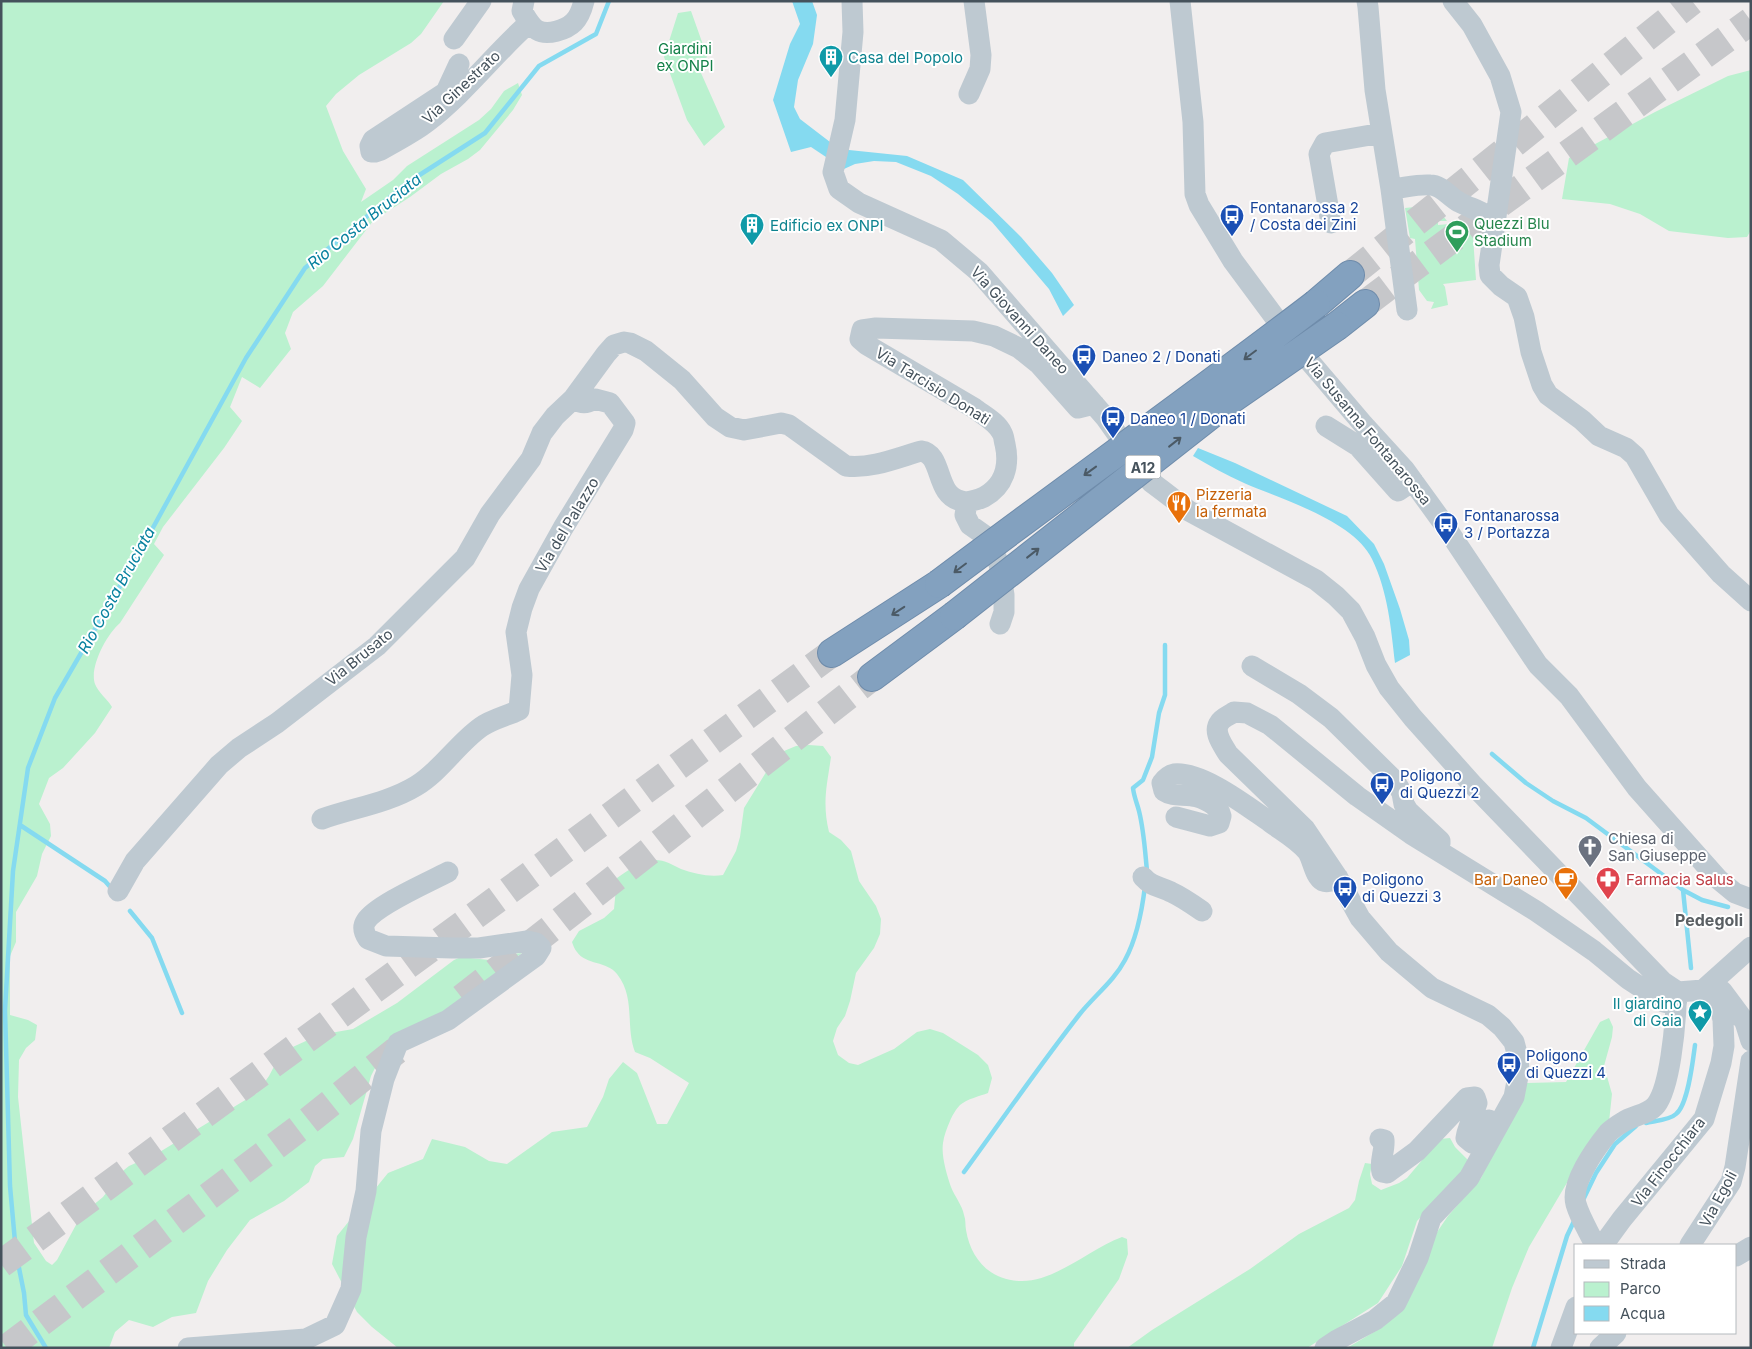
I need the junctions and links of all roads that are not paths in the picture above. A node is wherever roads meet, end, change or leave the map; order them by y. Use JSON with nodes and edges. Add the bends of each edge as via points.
{"nodes":[{"id":1,"x":481,"y":1,"type":"edge"},
{"id":2,"x":524,"y":1,"type":"edge"},
{"id":3,"x":584,"y":1,"type":"edge"},
{"id":4,"x":852,"y":1,"type":"edge"},
{"id":5,"x":974,"y":1,"type":"edge"},
{"id":6,"x":1180,"y":1,"type":"edge"},
{"id":7,"x":1367,"y":1,"type":"edge"},
{"id":8,"x":1453,"y":1,"type":"edge"},
{"id":9,"x":530,"y":23,"type":"junction"},
{"id":10,"x":454,"y":39,"type":"dead end"},
{"id":11,"x":459,"y":64,"type":"dead end"},
{"id":12,"x":969,"y":94,"type":"dead end"},
{"id":13,"x":1382,"y":132,"type":"junction"},
{"id":14,"x":1391,"y":189,"type":"junction"},
{"id":15,"x":1331,"y":223,"type":"dead end"},
{"id":16,"x":1495,"y":224,"type":"junction"},
{"id":17,"x":1350,"y":275,"type":"tunnel mouth"},
{"id":18,"x":1365,"y":304,"type":"tunnel mouth"},
{"id":19,"x":1407,"y":310,"type":"dead end"},
{"id":20,"x":573,"y":399,"type":"junction"},
{"id":21,"x":1094,"y":404,"type":"junction"},
{"id":22,"x":1326,"y":426,"type":"dead end"},
{"id":23,"x":1413,"y":481,"type":"junction"},
{"id":24,"x":967,"y":502,"type":"junction"},
{"id":25,"x":1751,"y":601,"type":"edge"},
{"id":26,"x":1000,"y":624,"type":"dead end"},
{"id":27,"x":832,"y":653,"type":"tunnel mouth"},
{"id":28,"x":1252,"y":666,"type":"dead end"},
{"id":29,"x":872,"y":677,"type":"tunnel mouth"},
{"id":30,"x":1176,"y":817,"type":"dead end"},
{"id":31,"x":322,"y":819,"type":"dead end"},
{"id":32,"x":1440,"y":852,"type":"junction"},
{"id":33,"x":448,"y":872,"type":"dead end"},
{"id":34,"x":1338,"y":878,"type":"junction"},
{"id":35,"x":1146,"y":880,"type":"dead end"},
{"id":36,"x":118,"y":891,"type":"dead end"},
{"id":37,"x":1751,"y":899,"type":"edge"},
{"id":38,"x":1202,"y":911,"type":"dead end"},
{"id":39,"x":1745,"y":953,"type":"edge"},
{"id":40,"x":1703,"y":990,"type":"junction"},
{"id":41,"x":1677,"y":998,"type":"junction"},
{"id":42,"x":1721,"y":1011,"type":"junction"},
{"id":43,"x":1751,"y":1041,"type":"edge"},
{"id":44,"x":1751,"y":1060,"type":"edge"},
{"id":45,"x":1514,"y":1097,"type":"junction"},
{"id":46,"x":1380,"y":1139,"type":"dead end"},
{"id":47,"x":1597,"y":1244,"type":"edge"},
{"id":48,"x":1691,"y":1244,"type":"edge"},
{"id":49,"x":1751,"y":1247,"type":"edge"},
{"id":50,"x":1737,"y":1255,"type":"edge"},
{"id":51,"x":1574,"y":1312,"type":"edge"},
{"id":52,"x":1577,"y":1334,"type":"edge"},
{"id":53,"x":1615,"y":1334,"type":"edge"},
{"id":54,"x":188,"y":1348,"type":"edge"},
{"id":55,"x":1325,"y":1348,"type":"edge"},
{"id":56,"x":1561,"y":1348,"type":"edge"},
{"id":57,"x":1572,"y":1348,"type":"edge"},
{"id":58,"x":1600,"y":1348,"type":"edge"}],
"edges":[{"from":1,"to":10,"type":"street"},
{"from":2,"to":9,"type":"street","via":[[522,11]]},
{"from":3,"to":9,"type":"street","via":[[582,10],[567,28],[538,31]]},
{"from":4,"to":21,"type":"street","name":"Via Giovanni Daneo","via":[[844,124],[833,172],[839,189],[859,203],[941,240],[980,272]]},
{"from":5,"to":12,"type":"street","via":[[981,55],[980,69]]},
{"from":6,"to":23,"type":"street","name":"Via Susanna Fontanarossa","via":[[1198,205],[1233,261],[1293,342]]},
{"from":7,"to":13,"type":"street"},
{"from":8,"to":16,"type":"street","via":[[1472,25],[1500,76],[1511,112]]},
{"from":9,"to":11,"type":"street","name":"Via Ginestrato","via":[[426,123],[381,150],[371,152],[373,140],[446,92]]},
{"from":13,"to":14,"type":"street"},
{"from":13,"to":15,"type":"street","via":[[1325,143],[1319,154]]},
{"from":14,"to":16,"type":"street","via":[[1431,184],[1459,202],[1481,211]]},
{"from":14,"to":19,"type":"street"},
{"from":16,"to":25,"type":"street","via":[[1490,276],[1518,297],[1531,352],[1548,395],[1599,436],[1626,448],[1635,456],[1669,515],[1721,574]]},
{"from":17,"to":27,"type":"highway","number":"A12","one_way":true,"bridge":true,"via":[[1207,387],[939,584]]},
{"from":29,"to":18,"type":"highway","number":"A12","one_way":true,"bridge":true,"via":[[1223,405]]},
{"from":20,"to":24,"type":"street","via":[[614,346],[630,343],[670,368],[714,416],[736,429],[750,430],[781,423],[789,425],[846,466],[857,468],[925,452],[931,456],[946,492],[955,500]]},
{"from":20,"to":31,"type":"street","name":"Via del Palazzo","via":[[580,404],[595,399],[610,403],[624,423],[623,430],[524,602],[516,632],[522,675],[519,710],[481,727],[415,787],[377,803]]},
{"from":20,"to":36,"type":"street","name":"Via Brusato","via":[[542,434],[531,460],[490,514],[465,558],[377,646],[219,765],[135,861]]},
{"from":21,"to":24,"type":"street","name":"Via Tarcisio Donati","via":[[1078,408],[1040,364],[1019,348],[994,336],[973,331],[862,330],[860,339],[867,345],[974,408],[1002,433],[1007,454],[1006,470],[1000,483],[991,493]]},
{"from":21,"to":41,"type":"street","name":"Via Giovanni Daneo","via":[[1162,491],[1189,512],[1316,580],[1351,611],[1389,688],[1413,718]]},
{"from":22,"to":23,"type":"street","via":[[1358,446],[1398,491]]},
{"from":23,"to":37,"type":"street","name":"Via Susanna Fontanarossa","via":[[1538,665],[1568,696],[1637,788],[1718,879],[1735,893]]},
{"from":24,"to":26,"type":"street","via":[[965,515],[970,525],[987,537],[999,564],[1004,595]]},
{"from":28,"to":32,"type":"street","via":[[1331,718],[1395,781],[1408,811],[1440,841]]},
{"from":30,"to":34,"type":"street","via":[[1210,826],[1219,823],[1222,816],[1217,806],[1194,796],[1167,794],[1162,783],[1165,779],[1180,774],[1210,783],[1297,842],[1308,852],[1322,881]]},
{"from":32,"to":34,"type":"street","via":[[1357,796],[1270,725],[1246,713],[1234,712],[1219,722],[1219,740],[1228,754],[1305,829]]},
{"from":32,"to":41,"type":"street","via":[[1536,911],[1664,1002]]},
{"from":33,"to":54,"type":"street","via":[[370,915],[363,931],[368,939],[386,946],[452,948],[479,948],[527,941],[541,948],[536,956],[448,1020],[398,1043],[384,1079],[371,1131],[366,1191],[356,1237],[351,1289],[335,1325],[306,1339]]},
{"from":34,"to":45,"type":"street","via":[[1360,918],[1389,952],[1432,988],[1488,1016],[1502,1027],[1514,1042],[1518,1057]]},
{"from":35,"to":38,"type":"street"},
{"from":39,"to":40,"type":"street"},
{"from":40,"to":41,"type":"street"},
{"from":40,"to":42,"type":"street"},
{"from":41,"to":47,"type":"street","via":[[1663,1094],[1651,1110],[1625,1120],[1609,1132],[1579,1176],[1576,1204]]},
{"from":42,"to":43,"type":"street","via":[[1722,991],[1745,1022]]},
{"from":42,"to":47,"type":"street","name":"Via Finocchiara","via":[[1724,1046],[1704,1119],[1622,1219]]},
{"from":44,"to":48,"type":"street","name":"Via Egoli","via":[[1734,1172]]},
{"from":45,"to":46,"type":"street","via":[[1503,1097],[1472,1143],[1466,1138],[1477,1103],[1475,1097],[1466,1098],[1417,1151],[1387,1173],[1380,1168],[1384,1145],[1384,1140]]},
{"from":45,"to":55,"type":"street","via":[[1469,1178],[1431,1218],[1418,1258],[1396,1303],[1375,1320]]},
{"from":49,"to":50,"type":"street"},
{"from":51,"to":56,"type":"street"},
{"from":52,"to":57,"type":"street"},
{"from":53,"to":58,"type":"street"}]}
